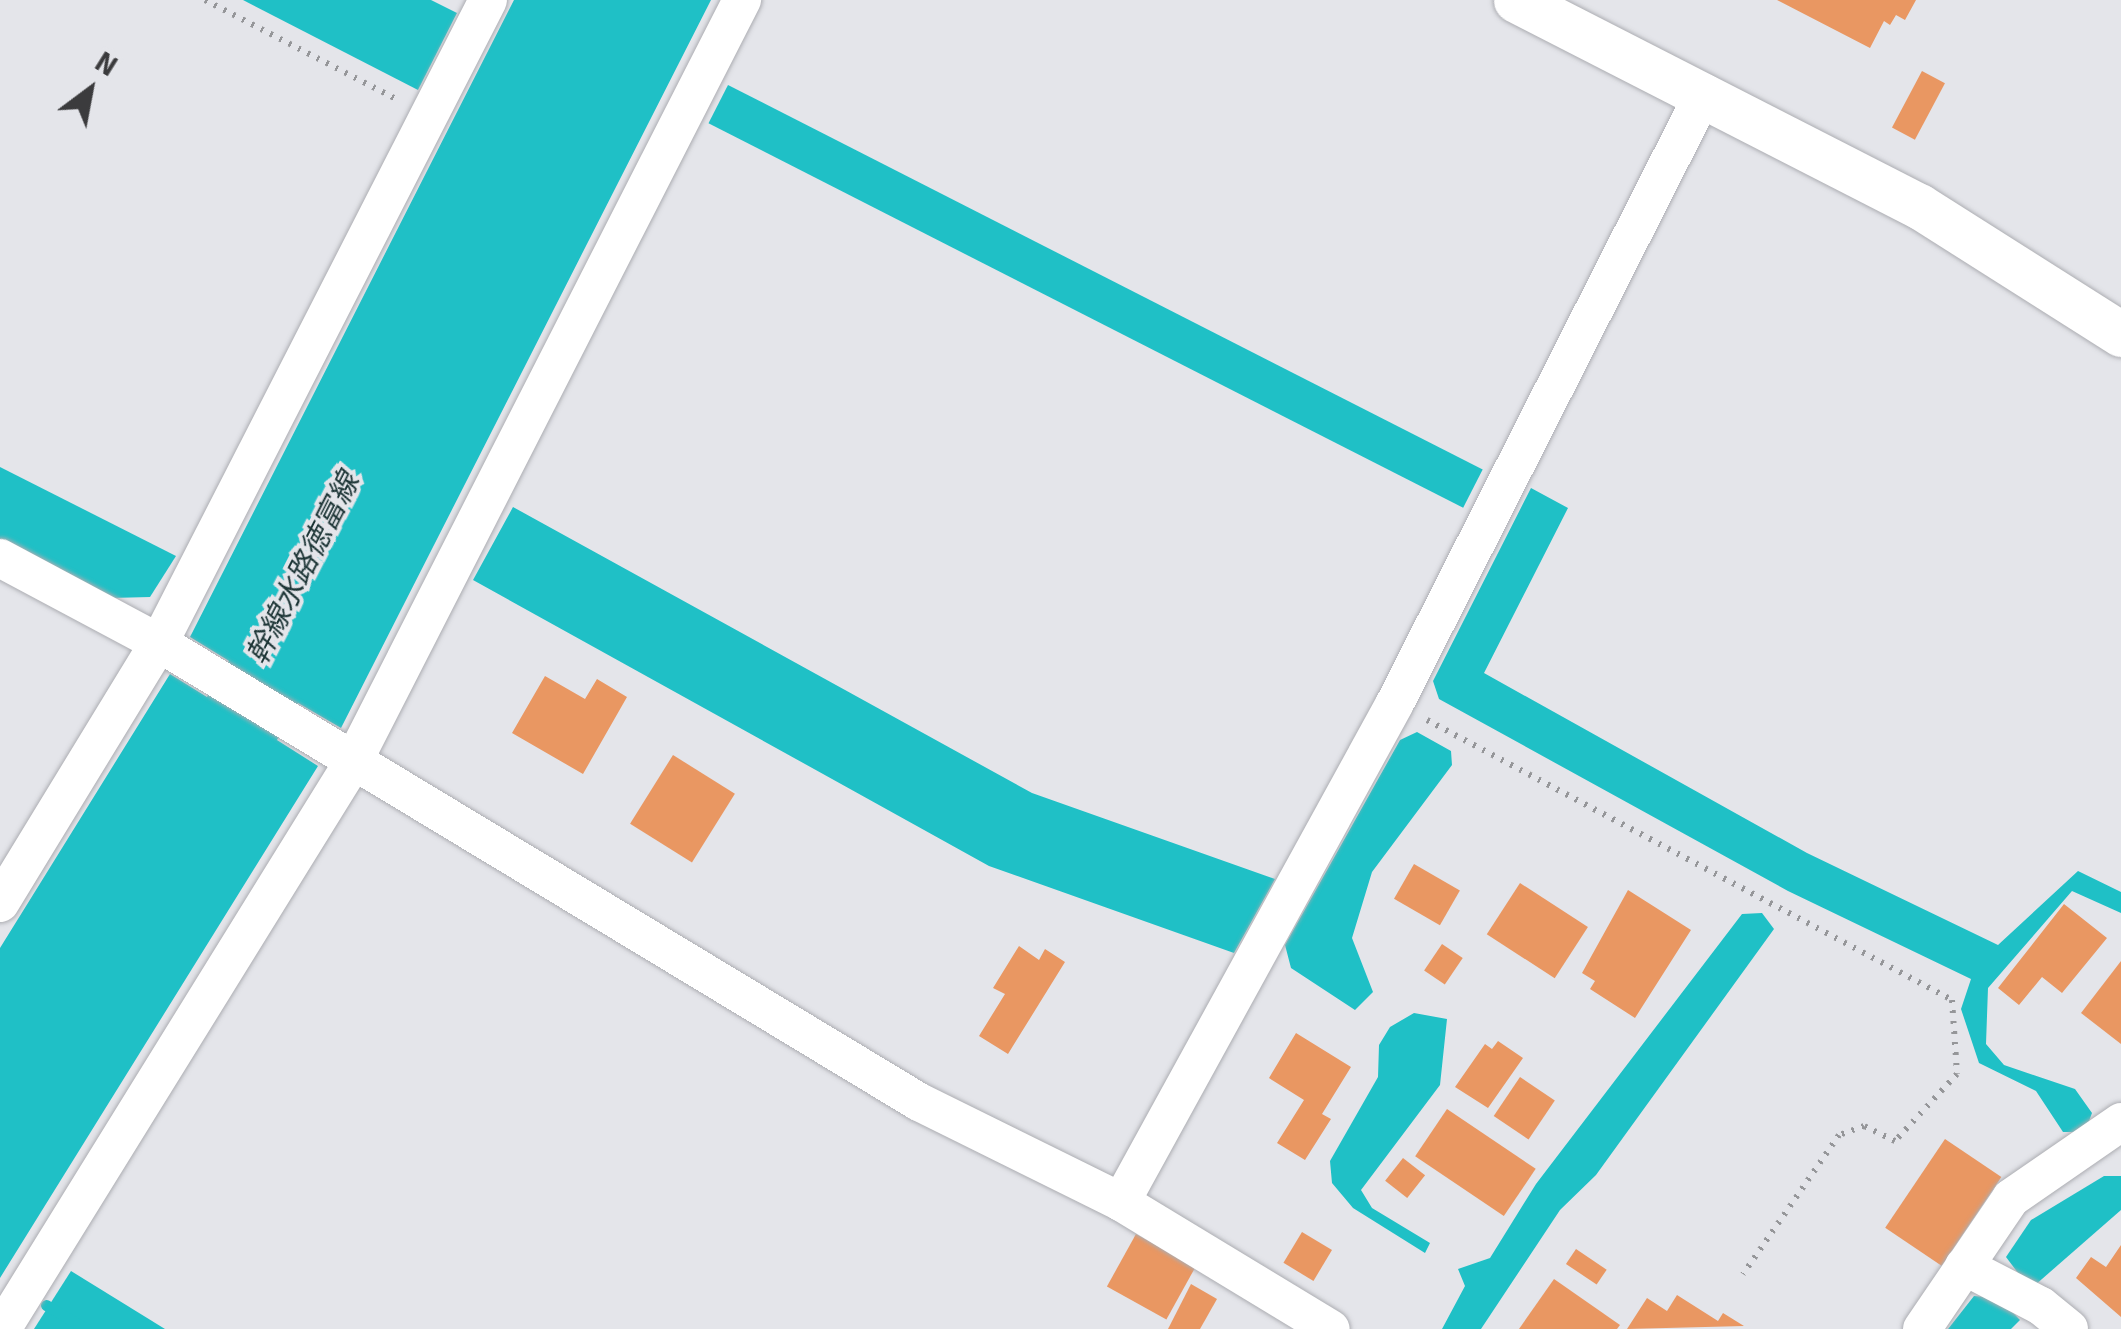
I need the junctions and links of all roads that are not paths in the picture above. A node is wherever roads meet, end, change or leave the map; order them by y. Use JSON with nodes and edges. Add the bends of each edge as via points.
{"nodes":[{"id":1,"x":488,"y":0,"type":"edge"},
{"id":2,"x":742,"y":0,"type":"edge"},
{"id":3,"x":1516,"y":0,"type":"edge"},
{"id":4,"x":1704,"y":94,"type":"junction"},
{"id":5,"x":2121,"y":334,"type":"edge"},
{"id":6,"x":0,"y":558,"type":"edge"},
{"id":7,"x":159,"y":644,"type":"junction"},
{"id":8,"x":353,"y":762,"type":"junction"},
{"id":9,"x":0,"y":902,"type":"edge"},
{"id":10,"x":2121,"y":1122,"type":"edge"},
{"id":11,"x":1122,"y":1202,"type":"junction"},
{"id":12,"x":1964,"y":1266,"type":"junction"},
{"id":13,"x":2,"y":1329,"type":"edge"},
{"id":14,"x":1331,"y":1329,"type":"edge"},
{"id":15,"x":1922,"y":1329,"type":"edge"},
{"id":16,"x":2069,"y":1329,"type":"edge"}],
"edges":[{"from":1,"to":7,"type":"street"},
{"from":2,"to":8,"type":"street"},
{"from":3,"to":4,"type":"street"},
{"from":4,"to":5,"type":"street","via":[[1919,206]]},
{"from":4,"to":11,"type":"street","via":[[1395,703]]},
{"from":6,"to":7,"type":"street"},
{"from":7,"to":8,"type":"street"},
{"from":7,"to":9,"type":"street"},
{"from":8,"to":11,"type":"street","via":[[919,1102]]},
{"from":8,"to":13,"type":"street"},
{"from":10,"to":12,"type":"street","via":[[2011,1198]]},
{"from":11,"to":14,"type":"street"},
{"from":12,"to":15,"type":"street"},
{"from":12,"to":16,"type":"street","via":[[2041,1306]]}]}
